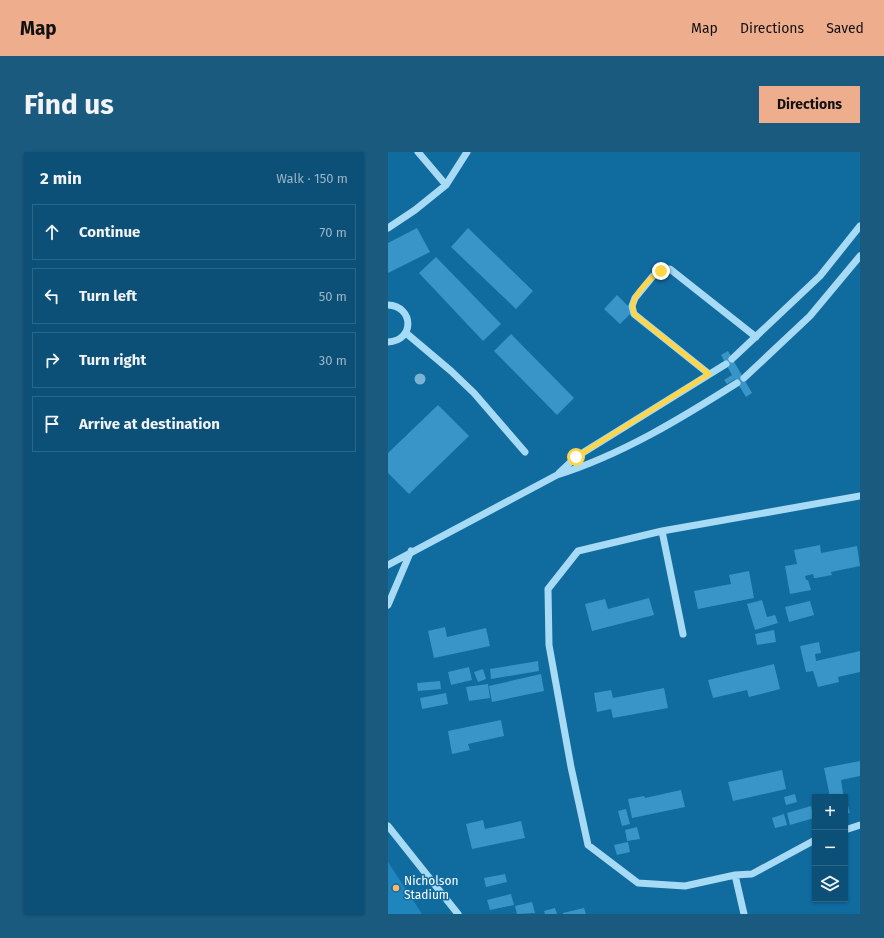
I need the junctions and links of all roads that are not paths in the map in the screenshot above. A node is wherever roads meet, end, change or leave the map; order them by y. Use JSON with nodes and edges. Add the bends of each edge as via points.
{"nodes":[{"id":1,"x":418,"y":152,"type":"edge"},
{"id":2,"x":467,"y":152,"type":"edge"},
{"id":3,"x":446,"y":185,"type":"junction"},
{"id":4,"x":860,"y":226,"type":"edge"},
{"id":5,"x":388,"y":228,"type":"edge"},
{"id":6,"x":860,"y":256,"type":"edge"},
{"id":7,"x":388,"y":305,"type":"edge"},
{"id":8,"x":406,"y":333,"type":"junction"},
{"id":9,"x":756,"y":337,"type":"junction"},
{"id":10,"x":388,"y":342,"type":"edge"},
{"id":11,"x":732,"y":359,"type":"dead end"},
{"id":12,"x":726,"y":364,"type":"dead end"},
{"id":13,"x":709,"y":374,"type":"junction"},
{"id":14,"x":744,"y":378,"type":"dead end"},
{"id":15,"x":737,"y":383,"type":"dead end"},
{"id":16,"x":525,"y":452,"type":"dead end"},
{"id":17,"x":557,"y":475,"type":"junction"},
{"id":18,"x":860,"y":496,"type":"edge"},
{"id":19,"x":662,"y":531,"type":"junction"},
{"id":20,"x":411,"y":551,"type":"junction"},
{"id":21,"x":388,"y":565,"type":"edge"},
{"id":22,"x":388,"y":605,"type":"edge"},
{"id":23,"x":683,"y":634,"type":"dead end"},
{"id":24,"x":860,"y":825,"type":"edge"},
{"id":25,"x":388,"y":826,"type":"edge"},
{"id":26,"x":848,"y":829,"type":"edge"},
{"id":27,"x":812,"y":842,"type":"edge"},
{"id":28,"x":735,"y":875,"type":"junction"},
{"id":29,"x":458,"y":914,"type":"edge"},
{"id":30,"x":744,"y":914,"type":"edge"}],
"edges":[{"from":1,"to":3,"type":"street"},
{"from":2,"to":3,"type":"street"},
{"from":3,"to":5,"type":"street"},
{"from":4,"to":9,"type":"street","via":[[820,276]]},
{"from":6,"to":14,"type":"street","via":[[810,316]]},
{"from":7,"to":8,"type":"street","via":[[399,307],[406,314]]},
{"from":8,"to":10,"type":"street","via":[[396,342]]},
{"from":8,"to":16,"type":"street","via":[[474,393]]},
{"from":9,"to":11,"type":"street"},
{"from":9,"to":13,"type":"street","via":[[670,269],[653,276],[635,298],[632,306],[634,314]]},
{"from":12,"to":13,"type":"street"},
{"from":13,"to":17,"type":"street","via":[[576,457]]},
{"from":15,"to":17,"type":"street","via":[[686,415],[623,448],[582,467]]},
{"from":17,"to":20,"type":"street"},
{"from":18,"to":19,"type":"street"},
{"from":19,"to":23,"type":"street"},
{"from":19,"to":28,"type":"street","via":[[578,551],[548,589],[549,645],[571,767],[588,845],[638,883],[685,886]]},
{"from":20,"to":21,"type":"street"},
{"from":20,"to":22,"type":"street"},
{"from":24,"to":26,"type":"street"},
{"from":25,"to":29,"type":"street"},
{"from":27,"to":28,"type":"street","via":[[752,874]]},
{"from":28,"to":30,"type":"street"}]}
